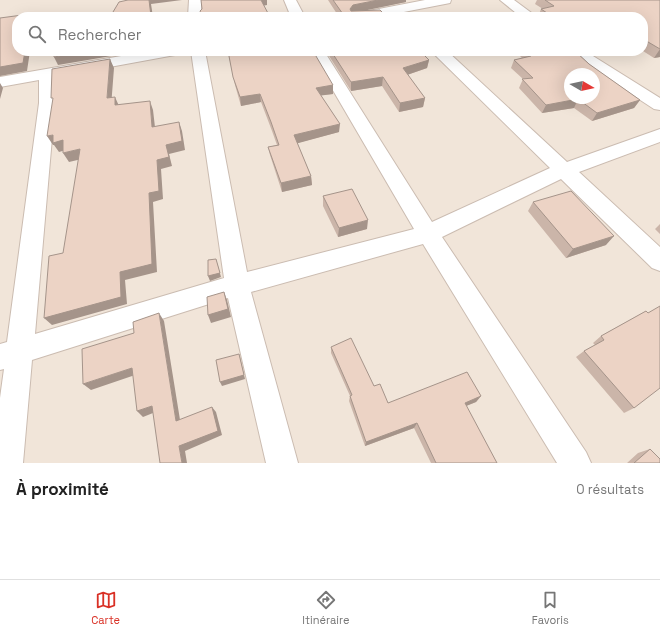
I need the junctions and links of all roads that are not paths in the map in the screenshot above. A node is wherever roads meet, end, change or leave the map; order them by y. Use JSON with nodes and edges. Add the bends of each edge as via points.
{"nodes":[{"id":1,"x":195,"y":0,"type":"edge"},
{"id":2,"x":290,"y":0,"type":"edge"},
{"id":3,"x":386,"y":0,"type":"edge"},
{"id":4,"x":446,"y":0,"type":"edge"},
{"id":5,"x":506,"y":0,"type":"edge"},
{"id":6,"x":397,"y":10,"type":"junction"},
{"id":7,"x":195,"y":12,"type":"edge"},
{"id":8,"x":296,"y":12,"type":"edge"},
{"id":9,"x":386,"y":12,"type":"edge"},
{"id":10,"x":523,"y":12,"type":"edge"},
{"id":11,"x":148,"y":56,"type":"edge"},
{"id":12,"x":199,"y":56,"type":"edge"},
{"id":13,"x":321,"y":56,"type":"edge"},
{"id":14,"x":443,"y":56,"type":"edge"},
{"id":15,"x":583,"y":56,"type":"edge"},
{"id":16,"x":47,"y":75,"type":"junction"},
{"id":17,"x":0,"y":82,"type":"edge"},
{"id":18,"x":660,"y":105,"type":"edge"},
{"id":19,"x":660,"y":134,"type":"edge"},
{"id":20,"x":564,"y":170,"type":"junction"},
{"id":21,"x":428,"y":234,"type":"junction"},
{"id":22,"x":660,"y":260,"type":"edge"},
{"id":23,"x":237,"y":285,"type":"junction"},
{"id":24,"x":10,"y":354,"type":"edge"},
{"id":25,"x":7,"y":463,"type":"edge"},
{"id":26,"x":282,"y":463,"type":"edge"},
{"id":27,"x":575,"y":463,"type":"edge"}],
"edges":[{"from":1,"to":7,"type":"street"},
{"from":2,"to":8,"type":"street"},
{"from":3,"to":6,"type":"street"},
{"from":4,"to":6,"type":"street"},
{"from":5,"to":10,"type":"street"},
{"from":6,"to":9,"type":"street"},
{"from":11,"to":16,"type":"street"},
{"from":12,"to":23,"type":"street"},
{"from":13,"to":21,"type":"street"},
{"from":14,"to":20,"type":"street"},
{"from":15,"to":18,"type":"street"},
{"from":16,"to":17,"type":"street"},
{"from":16,"to":24,"type":"street","via":[[47,103]]},
{"from":19,"to":20,"type":"street"},
{"from":20,"to":21,"type":"street"},
{"from":20,"to":22,"type":"street"},
{"from":21,"to":23,"type":"street"},
{"from":21,"to":27,"type":"street"},
{"from":23,"to":24,"type":"street"},
{"from":23,"to":26,"type":"street"},
{"from":24,"to":25,"type":"street"}]}
